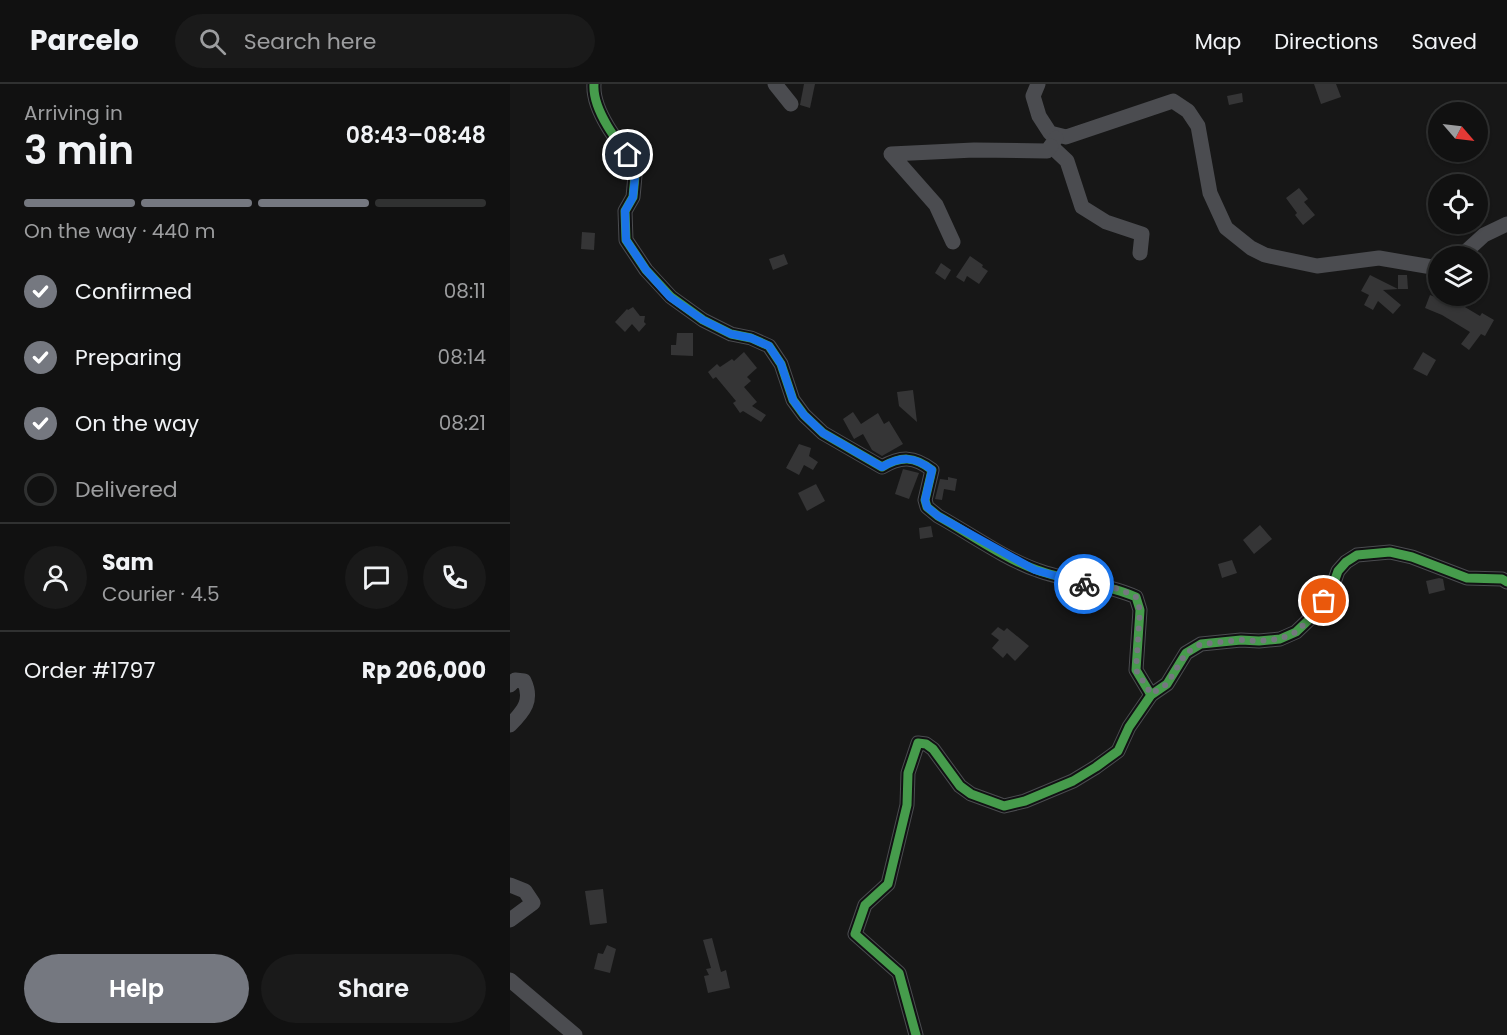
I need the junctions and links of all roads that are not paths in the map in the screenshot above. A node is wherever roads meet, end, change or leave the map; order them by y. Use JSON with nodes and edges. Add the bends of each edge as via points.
{"nodes":[{"id":1,"x":594,"y":84,"type":"edge"},
{"id":2,"x":775,"y":84,"type":"edge"},
{"id":3,"x":1038,"y":84,"type":"edge"},
{"id":4,"x":791,"y":104,"type":"dead end"},
{"id":5,"x":1054,"y":140,"type":"junction"},
{"id":6,"x":1507,"y":224,"type":"edge"},
{"id":7,"x":953,"y":242,"type":"dead end"},
{"id":8,"x":1472,"y":246,"type":"edge"},
{"id":9,"x":1140,"y":253,"type":"dead end"},
{"id":10,"x":1428,"y":266,"type":"edge"},
{"id":11,"x":1507,"y":582,"type":"edge"},
{"id":12,"x":510,"y":685,"type":"edge"},
{"id":13,"x":1151,"y":694,"type":"junction"},
{"id":14,"x":510,"y":726,"type":"edge"},
{"id":15,"x":510,"y":885,"type":"edge"},
{"id":16,"x":510,"y":920,"type":"edge"},
{"id":17,"x":510,"y":980,"type":"edge"},
{"id":18,"x":575,"y":1035,"type":"edge"},
{"id":19,"x":916,"y":1035,"type":"edge"}],
"edges":[{"from":1,"to":13,"type":"street","via":[[596,105],[636,165],[633,197],[625,211],[626,240],[670,297],[712,325],[769,346],[781,364],[793,400],[823,433],[882,467],[896,459],[908,459],[932,470],[925,500],[938,516],[1035,570],[1119,589],[1136,597],[1140,610],[1136,670]]},
{"from":2,"to":4,"type":"street"},
{"from":3,"to":5,"type":"street","via":[[1033,96],[1039,116]]},
{"from":5,"to":7,"type":"street","via":[[1047,151],[891,154],[936,205]]},
{"from":5,"to":9,"type":"street","via":[[1067,161],[1082,207],[1106,222],[1143,234]]},
{"from":5,"to":10,"type":"street","via":[[1173,101],[1188,111],[1198,126],[1210,193],[1227,228],[1251,248],[1265,255],[1317,266],[1379,258]]},
{"from":6,"to":8,"type":"street"},
{"from":11,"to":13,"type":"street","via":[[1467,578],[1389,552],[1357,555],[1338,571],[1317,612],[1296,632],[1280,639],[1201,644],[1186,653],[1167,684]]},
{"from":12,"to":14,"type":"street","via":[[515,680],[524,681],[529,691],[525,707]]},
{"from":13,"to":19,"type":"street","via":[[1118,751],[1104,762],[1073,781],[1004,806],[960,786],[933,749],[918,743],[908,773],[907,805],[888,884],[865,905],[855,934],[900,973]]},
{"from":15,"to":16,"type":"street","via":[[525,891],[533,903]]},
{"from":17,"to":18,"type":"street"}]}
